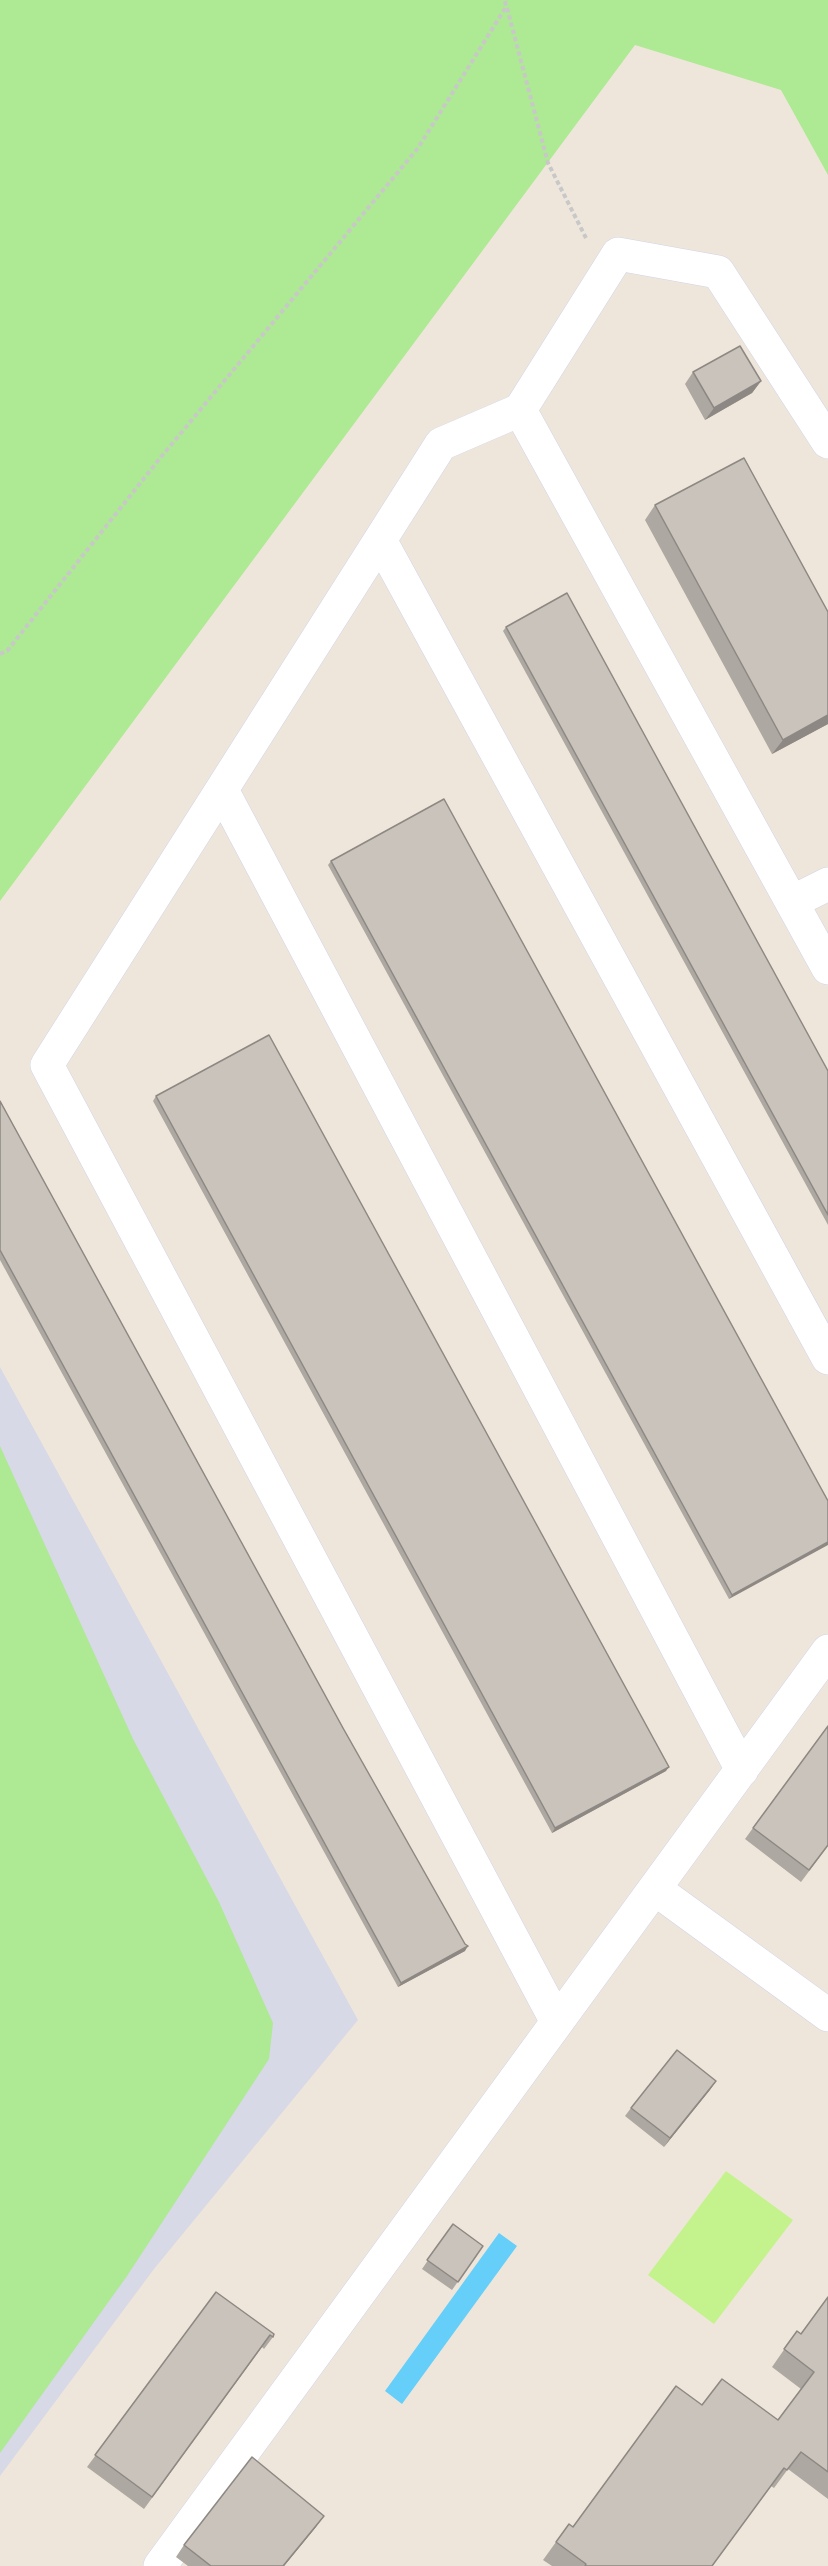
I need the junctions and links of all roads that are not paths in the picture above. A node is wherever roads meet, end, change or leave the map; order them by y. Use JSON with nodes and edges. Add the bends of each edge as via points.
{"nodes":[{"id":1,"x":520,"y":410,"type":"junction"},
{"id":2,"x":828,"y":442,"type":"edge"},
{"id":3,"x":380,"y":540,"type":"junction"},
{"id":4,"x":222,"y":790,"type":"junction"},
{"id":5,"x":828,"y":884,"type":"edge"},
{"id":6,"x":792,"y":902,"type":"junction"},
{"id":7,"x":828,"y":968,"type":"edge"},
{"id":8,"x":828,"y":1358,"type":"edge"},
{"id":9,"x":828,"y":1651,"type":"edge"},
{"id":10,"x":742,"y":1770,"type":"junction"},
{"id":11,"x":655,"y":1889,"type":"junction"},
{"id":12,"x":828,"y":2015,"type":"edge"},
{"id":13,"x":557,"y":2022,"type":"junction"},
{"id":14,"x":160,"y":2566,"type":"edge"}],
"edges":[{"from":1,"to":2,"type":"lane","via":[[618,254],[718,272]]},
{"from":1,"to":3,"type":"lane","via":[[441,444]]},
{"from":1,"to":6,"type":"lane"},
{"from":3,"to":4,"type":"lane"},
{"from":3,"to":8,"type":"lane"},
{"from":4,"to":10,"type":"lane"},
{"from":4,"to":13,"type":"lane","via":[[47,1065]]},
{"from":5,"to":6,"type":"lane"},
{"from":6,"to":7,"type":"lane"},
{"from":9,"to":10,"type":"lane"},
{"from":10,"to":11,"type":"lane"},
{"from":11,"to":12,"type":"lane"},
{"from":11,"to":13,"type":"lane"},
{"from":13,"to":14,"type":"lane"}]}
